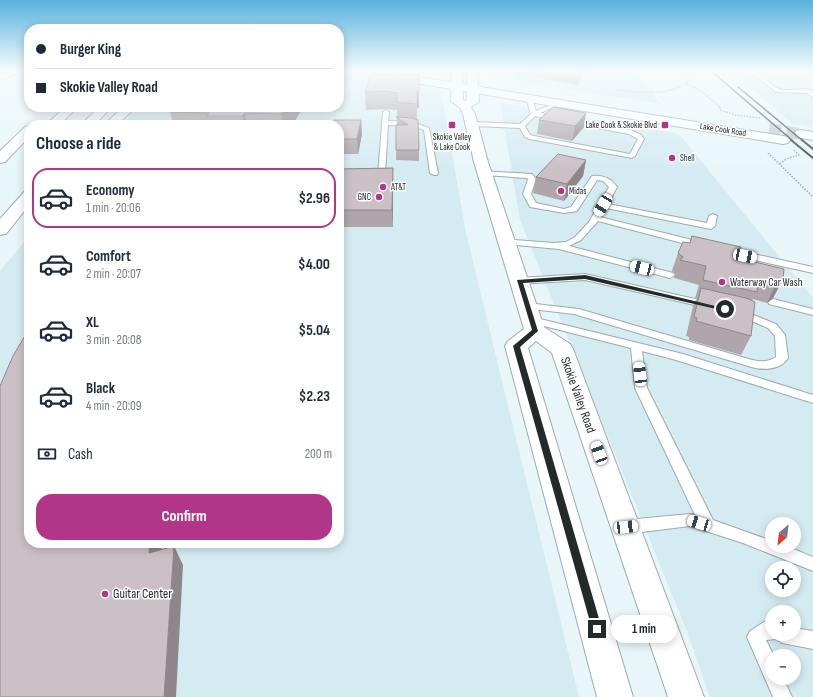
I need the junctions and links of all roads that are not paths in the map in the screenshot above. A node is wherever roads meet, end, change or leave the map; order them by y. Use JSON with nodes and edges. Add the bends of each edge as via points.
{"nodes":[{"id":1,"x":459,"y":103,"type":"edge"},
{"id":2,"x":471,"y":103,"type":"edge"},
{"id":3,"x":530,"y":103,"type":"edge"},
{"id":4,"x":552,"y":103,"type":"edge"},
{"id":5,"x":609,"y":103,"type":"edge"},
{"id":6,"x":560,"y":104,"type":"junction"},
{"id":7,"x":465,"y":106,"type":"junction"},
{"id":8,"x":66,"y":112,"type":"edge"},
{"id":9,"x":101,"y":112,"type":"edge"},
{"id":10,"x":124,"y":112,"type":"edge"},
{"id":11,"x":386,"y":112,"type":"dead end"},
{"id":12,"x":534,"y":114,"type":"junction"},
{"id":13,"x":58,"y":120,"type":"edge"},
{"id":14,"x":92,"y":120,"type":"edge"},
{"id":15,"x":116,"y":120,"type":"edge"},
{"id":16,"x":385,"y":124,"type":"junction"},
{"id":17,"x":472,"y":124,"type":"junction"},
{"id":18,"x":522,"y":126,"type":"junction"},
{"id":19,"x":769,"y":129,"type":"tunnel mouth"},
{"id":20,"x":24,"y":136,"type":"edge"},
{"id":21,"x":784,"y":140,"type":"tunnel mouth"},
{"id":22,"x":24,"y":150,"type":"edge"},
{"id":23,"x":2,"y":165,"type":"edge"},
{"id":24,"x":381,"y":173,"type":"edge"},
{"id":25,"x":434,"y":173,"type":"dead end"},
{"id":26,"x":485,"y":173,"type":"junction"},
{"id":27,"x":24,"y":201,"type":"edge"},
{"id":28,"x":603,"y":205,"type":"junction"},
{"id":29,"x":713,"y":216,"type":"dead end"},
{"id":30,"x":24,"y":217,"type":"edge"},
{"id":31,"x":594,"y":218,"type":"junction"},
{"id":32,"x":0,"y":230,"type":"edge"},
{"id":33,"x":506,"y":241,"type":"junction"},
{"id":34,"x":0,"y":243,"type":"edge"},
{"id":35,"x":559,"y":246,"type":"junction"},
{"id":36,"x":813,"y":270,"type":"edge"},
{"id":37,"x":670,"y":275,"type":"dead end"},
{"id":38,"x":519,"y":281,"type":"junction"},
{"id":39,"x":773,"y":302,"type":"dead end"},
{"id":40,"x":717,"y":308,"type":"edge"},
{"id":41,"x":733,"y":311,"type":"edge"},
{"id":42,"x":813,"y":312,"type":"edge"},
{"id":43,"x":531,"y":319,"type":"junction"},
{"id":44,"x":636,"y":346,"type":"junction"},
{"id":45,"x":813,"y":399,"type":"edge"},
{"id":46,"x":708,"y":526,"type":"junction"},
{"id":47,"x":626,"y":527,"type":"junction"},
{"id":48,"x":813,"y":564,"type":"edge"},
{"id":49,"x":765,"y":630,"type":"edge"},
{"id":50,"x":801,"y":638,"type":"edge"},
{"id":51,"x":813,"y":640,"type":"edge"},
{"id":52,"x":765,"y":658,"type":"edge"},
{"id":53,"x":777,"y":685,"type":"edge"},
{"id":54,"x":615,"y":697,"type":"edge"},
{"id":55,"x":686,"y":697,"type":"edge"},
{"id":56,"x":782,"y":697,"type":"edge"}],
"edges":[{"from":1,"to":7,"type":"main road"},
{"from":2,"to":7,"type":"main road"},
{"from":3,"to":12,"type":"lane"},
{"from":4,"to":6,"type":"main road","name":"Lake Cook Road"},
{"from":5,"to":19,"type":"main road","name":"Lake Cook Road"},
{"from":6,"to":12,"type":"lane"},
{"from":6,"to":21,"type":"main road","name":"Lake Cook Road"},
{"from":7,"to":17,"type":"main road"},
{"from":8,"to":13,"type":"main road"},
{"from":9,"to":14,"type":"main road"},
{"from":10,"to":15,"type":"main road"},
{"from":11,"to":16,"type":"lane"},
{"from":12,"to":18,"type":"lane"},
{"from":12,"to":18,"type":"lane","via":[[631,132],[641,139],[632,156],[532,138]]},
{"from":16,"to":24,"type":"lane"},
{"from":16,"to":25,"type":"lane","via":[[409,124],[427,129]]},
{"from":17,"to":18,"type":"lane"},
{"from":17,"to":26,"type":"main road"},
{"from":20,"to":23,"type":"main road"},
{"from":22,"to":23,"type":"main road"},
{"from":26,"to":28,"type":"lane","via":[[529,176],[532,179],[527,194],[533,205],[564,210],[574,208],[595,178],[603,178],[611,183],[613,188]]},
{"from":26,"to":33,"type":"main road"},
{"from":27,"to":32,"type":"main road"},
{"from":28,"to":29,"type":"lane","via":[[711,226]]},
{"from":28,"to":31,"type":"lane"},
{"from":30,"to":34,"type":"main road"},
{"from":31,"to":35,"type":"lane","via":[[587,231],[576,241]]},
{"from":31,"to":36,"type":"lane","via":[[745,256]]},
{"from":33,"to":35,"type":"lane"},
{"from":33,"to":38,"type":"main road"},
{"from":35,"to":37,"type":"lane"},
{"from":38,"to":40,"type":"lane","via":[[585,277]]},
{"from":38,"to":43,"type":"main road"},
{"from":39,"to":42,"type":"lane"},
{"from":41,"to":43,"type":"lane","via":[[772,326],[780,335],[782,358],[770,365],[744,362],[575,311]]},
{"from":43,"to":44,"type":"lane"},
{"from":43,"to":47,"type":"main road","name":"Skokie Valley Road","via":[[562,349]]},
{"from":43,"to":54,"type":"main road","via":[[516,346]]},
{"from":44,"to":45,"type":"lane"},
{"from":44,"to":46,"type":"lane","via":[[641,388]]},
{"from":46,"to":47,"type":"lane","via":[[690,520]]},
{"from":46,"to":48,"type":"lane","via":[[745,537]]},
{"from":47,"to":55,"type":"main road","name":"Skokie Valley Road"},
{"from":49,"to":52,"type":"lane","via":[[756,637]]},
{"from":50,"to":51,"type":"lane"},
{"from":53,"to":56,"type":"lane"}]}
